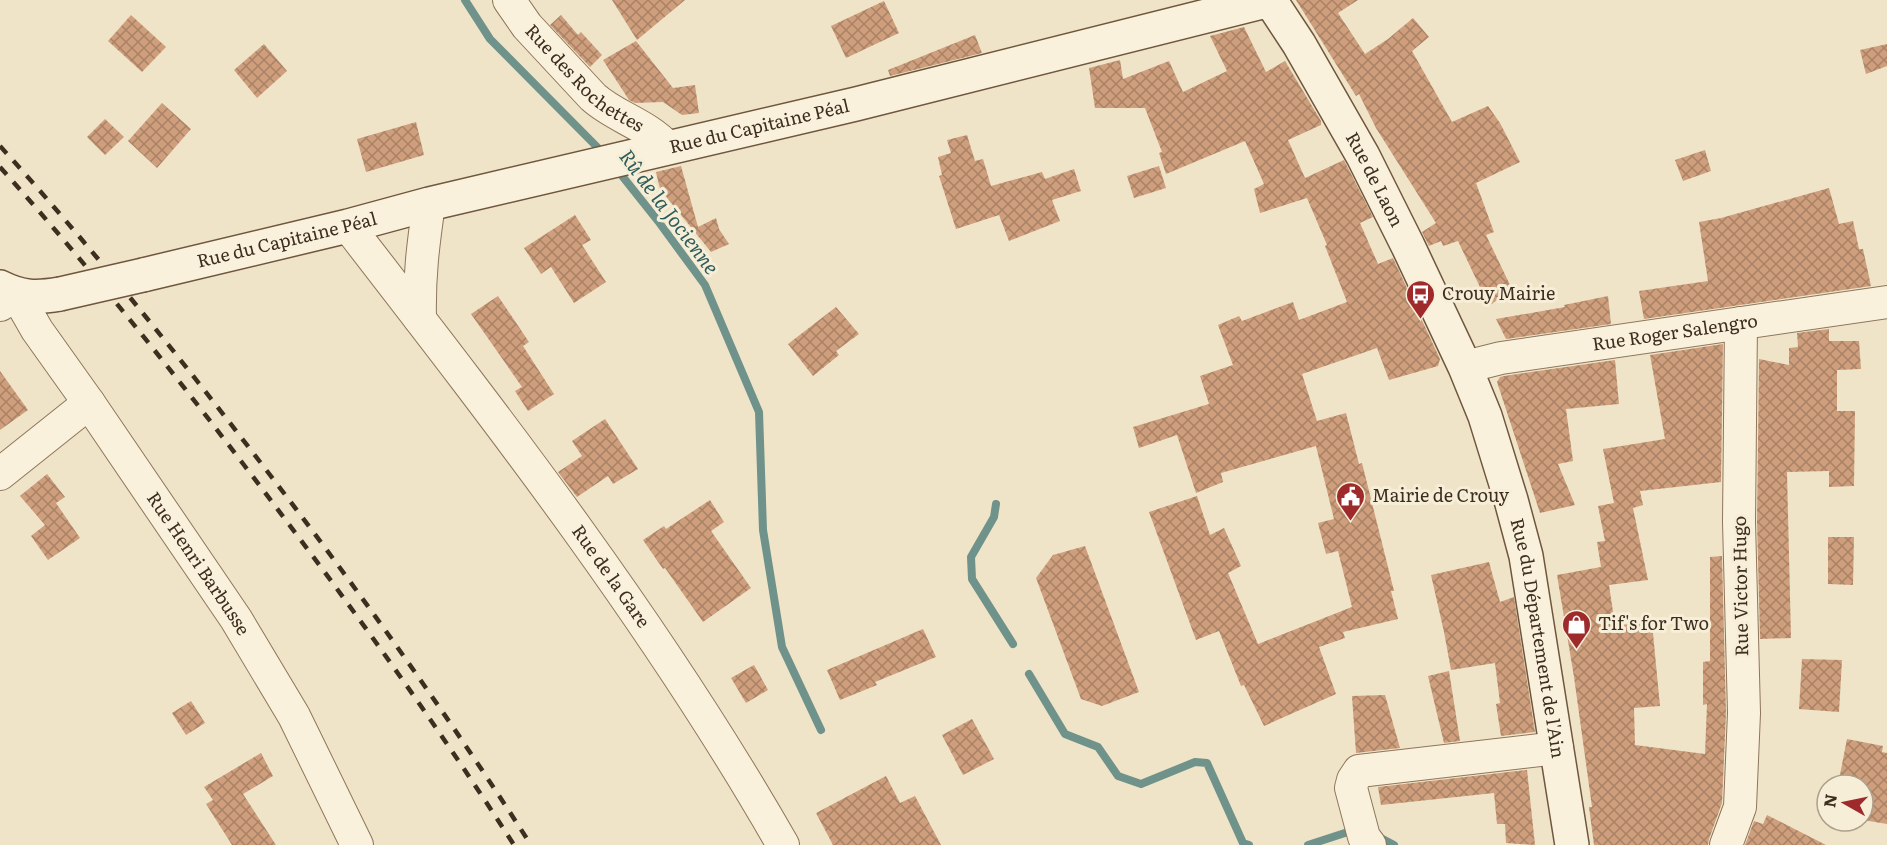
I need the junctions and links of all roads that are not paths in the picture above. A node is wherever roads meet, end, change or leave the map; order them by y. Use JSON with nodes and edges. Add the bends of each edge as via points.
{"nodes":[{"id":1,"x":509,"y":0,"type":"edge"},
{"id":2,"x":1270,"y":0,"type":"edge"},
{"id":3,"x":666,"y":147,"type":"junction"},
{"id":4,"x":429,"y":204,"type":"junction"},
{"id":5,"x":348,"y":226,"type":"junction"},
{"id":6,"x":6,"y":296,"type":"edge"},
{"id":7,"x":1887,"y":302,"type":"edge"},
{"id":8,"x":420,"y":319,"type":"junction"},
{"id":9,"x":1741,"y":323,"type":"junction"},
{"id":10,"x":1465,"y":367,"type":"junction"},
{"id":11,"x":89,"y":403,"type":"junction"},
{"id":12,"x":0,"y":474,"type":"edge"},
{"id":13,"x":1557,"y":748,"type":"junction"},
{"id":14,"x":1365,"y":836,"type":"edge"},
{"id":15,"x":357,"y":845,"type":"edge"},
{"id":16,"x":783,"y":845,"type":"edge"},
{"id":17,"x":1572,"y":845,"type":"edge"},
{"id":18,"x":1726,"y":845,"type":"edge"}],
"edges":[{"from":1,"to":3,"type":"street","name":"Rue des Rochettes","via":[[527,27],[593,97],[649,131]]},
{"from":2,"to":3,"type":"street","name":"Rue du Capitaine Péal","via":[[856,104]]},
{"from":2,"to":10,"type":"street","name":"Rue de Laon","via":[[1364,156]]},
{"from":3,"to":4,"type":"street","name":"Rue du Capitaine Péal"},
{"from":4,"to":5,"type":"street","name":"Rue du Capitaine Péal"},
{"from":4,"to":8,"type":"street","via":[[420,257]]},
{"from":5,"to":6,"type":"street","name":"Rue du Capitaine Péal","bridge":true,"via":[[60,294]]},
{"from":5,"to":8,"type":"street","name":"Rue de la Gare"},
{"from":6,"to":11,"type":"street","name":"Rue Henri Barbusse","via":[[37,330]]},
{"from":7,"to":9,"type":"street","name":"Rue Roger Salengro"},
{"from":8,"to":16,"type":"street","name":"Rue de la Gare","via":[[613,577],[741,771]]},
{"from":9,"to":10,"type":"street","name":"Rue Roger Salengro","via":[[1493,359]]},
{"from":9,"to":18,"type":"street","name":"Rue Victor Hugo","via":[[1739,522],[1744,713],[1740,807]]},
{"from":10,"to":13,"type":"street","name":"Rue du Département de l'Ain","via":[[1485,416],[1526,556]]},
{"from":11,"to":12,"type":"street"},
{"from":11,"to":15,"type":"street","name":"Rue Henri Barbusse","via":[[265,667],[317,760]]},
{"from":13,"to":14,"type":"street","via":[[1359,771],[1352,788]]},
{"from":13,"to":17,"type":"street","name":"Rue du Département de l'Ain"}]}
